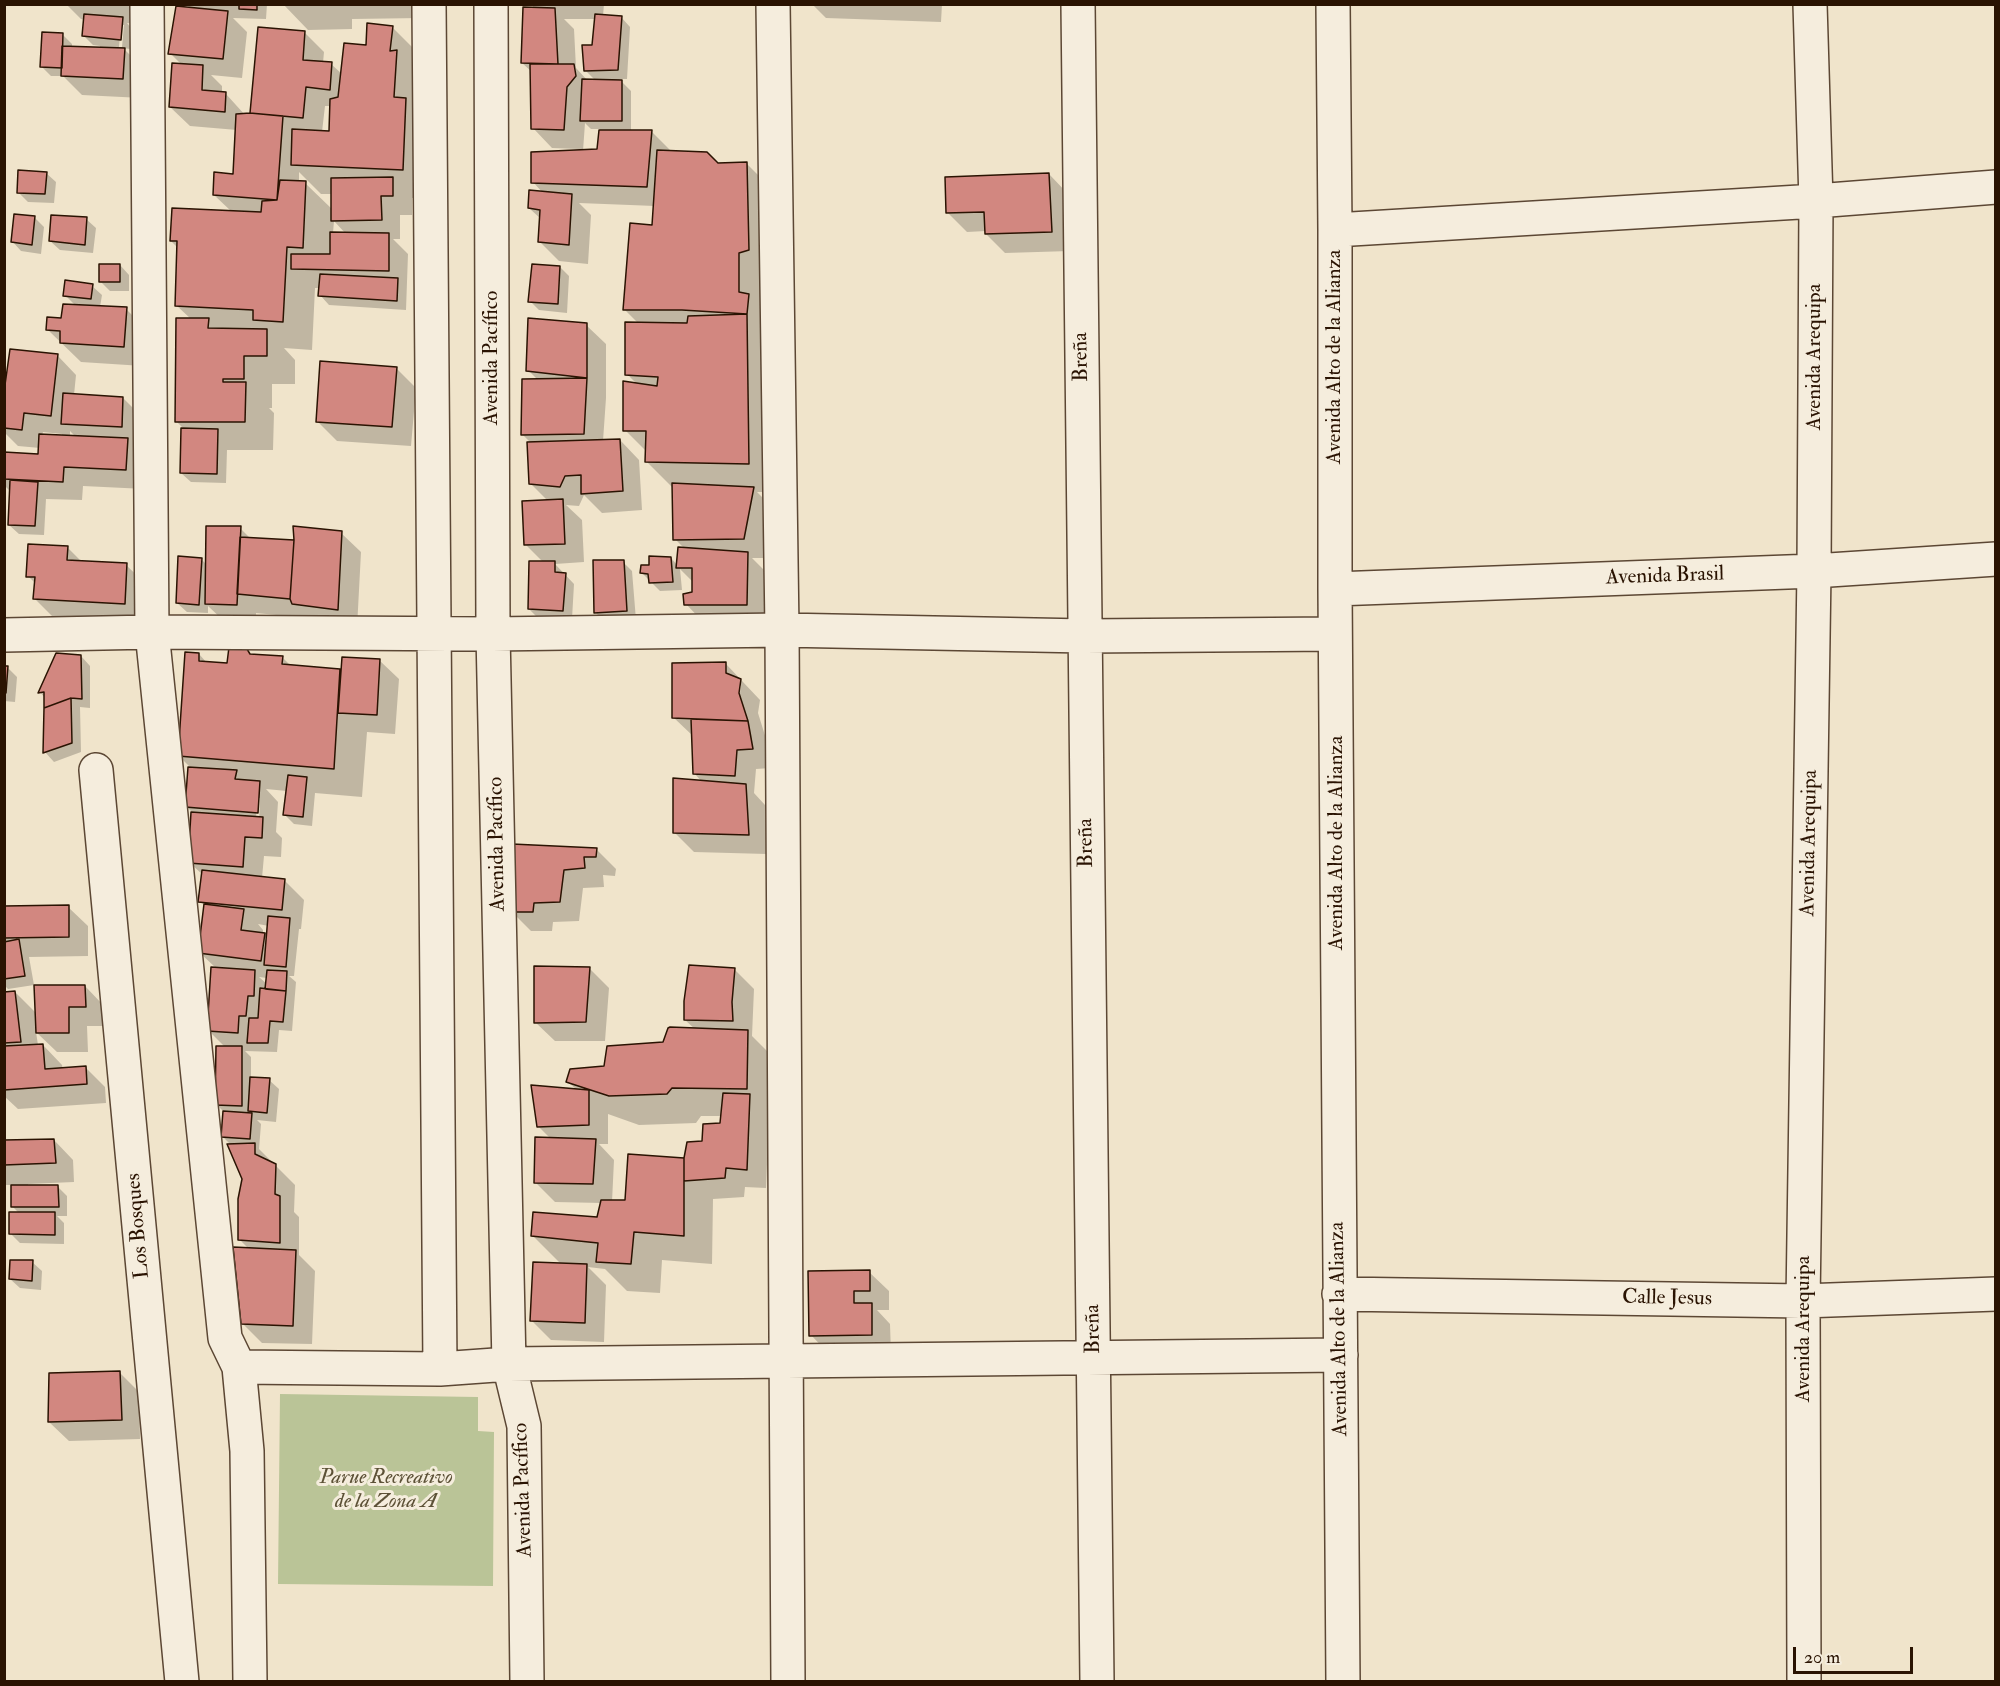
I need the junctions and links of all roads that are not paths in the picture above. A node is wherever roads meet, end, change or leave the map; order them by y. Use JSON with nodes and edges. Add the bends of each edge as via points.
{"nodes":[{"id":1,"x":147,"y":4,"type":"edge"},
{"id":2,"x":429,"y":4,"type":"edge"},
{"id":3,"x":491,"y":4,"type":"edge"},
{"id":4,"x":773,"y":4,"type":"edge"},
{"id":5,"x":1078,"y":4,"type":"edge"},
{"id":6,"x":1333,"y":4,"type":"edge"},
{"id":7,"x":1810,"y":4,"type":"edge"},
{"id":8,"x":1995,"y":187,"type":"edge"},
{"id":9,"x":1816,"y":201,"type":"junction"},
{"id":10,"x":1335,"y":230,"type":"junction"},
{"id":11,"x":1995,"y":559,"type":"edge"},
{"id":12,"x":1814,"y":571,"type":"junction"},
{"id":13,"x":1335,"y":589,"type":"junction"},
{"id":14,"x":782,"y":630,"type":"junction"},
{"id":15,"x":152,"y":632,"type":"junction"},
{"id":16,"x":434,"y":633,"type":"junction"},
{"id":17,"x":493,"y":634,"type":"junction"},
{"id":18,"x":1335,"y":634,"type":"junction"},
{"id":19,"x":4,"y":635,"type":"edge"},
{"id":20,"x":1084,"y":636,"type":"junction"},
{"id":21,"x":96,"y":770,"type":"dead end"},
{"id":22,"x":1339,"y":1294,"type":"junction"},
{"id":23,"x":1995,"y":1294,"type":"edge"},
{"id":24,"x":1803,"y":1301,"type":"junction"},
{"id":25,"x":1341,"y":1355,"type":"junction"},
{"id":26,"x":1094,"y":1358,"type":"junction"},
{"id":27,"x":787,"y":1361,"type":"junction"},
{"id":28,"x":509,"y":1364,"type":"junction"},
{"id":29,"x":239,"y":1367,"type":"junction"},
{"id":30,"x":440,"y":1369,"type":"junction"},
{"id":31,"x":183,"y":1682,"type":"edge"},
{"id":32,"x":250,"y":1682,"type":"edge"},
{"id":33,"x":527,"y":1682,"type":"edge"},
{"id":34,"x":788,"y":1682,"type":"edge"},
{"id":35,"x":1097,"y":1682,"type":"edge"},
{"id":36,"x":1342,"y":1682,"type":"edge"},
{"id":37,"x":1804,"y":1682,"type":"edge"}],
"edges":[{"from":1,"to":15,"type":"street"},
{"from":2,"to":16,"type":"street"},
{"from":3,"to":17,"type":"street","name":"Avenida Pacífico"},
{"from":4,"to":14,"type":"street"},
{"from":5,"to":20,"type":"street","name":"Breña"},
{"from":6,"to":10,"type":"street","name":"Avenida Alto de la Alianza"},
{"from":7,"to":9,"type":"street","name":"Avenida Arequipa"},
{"from":8,"to":9,"type":"street"},
{"from":9,"to":10,"type":"street"},
{"from":9,"to":12,"type":"street","name":"Avenida Arequipa"},
{"from":10,"to":13,"type":"street","name":"Avenida Alto de la Alianza"},
{"from":11,"to":12,"type":"street","name":"Avenida Brasil"},
{"from":12,"to":13,"type":"street","name":"Avenida Brasil"},
{"from":12,"to":24,"type":"street","name":"Avenida Arequipa"},
{"from":13,"to":18,"type":"street","name":"Avenida Alto de la Alianza"},
{"from":14,"to":17,"type":"street"},
{"from":14,"to":20,"type":"street"},
{"from":14,"to":27,"type":"street"},
{"from":15,"to":16,"type":"street"},
{"from":15,"to":19,"type":"street"},
{"from":15,"to":29,"type":"street","via":[[225,1338]]},
{"from":16,"to":17,"type":"street"},
{"from":16,"to":30,"type":"street"},
{"from":17,"to":28,"type":"street","name":"Avenida Pacífico"},
{"from":18,"to":20,"type":"street"},
{"from":18,"to":22,"type":"street","name":"Avenida Alto de la Alianza"},
{"from":20,"to":26,"type":"street","name":"Breña"},
{"from":21,"to":31,"type":"street","name":"Los Bosques"},
{"from":22,"to":24,"type":"street","name":"Calle Jesus"},
{"from":22,"to":25,"type":"street","name":"Avenida Alto de la Alianza"},
{"from":23,"to":24,"type":"street","name":"Calle Jesus"},
{"from":24,"to":37,"type":"street","name":"Avenida Arequipa"},
{"from":25,"to":26,"type":"street"},
{"from":25,"to":36,"type":"street","name":"Avenida Alto de la Alianza"},
{"from":26,"to":27,"type":"street"},
{"from":26,"to":35,"type":"street","name":"Breña"},
{"from":27,"to":28,"type":"street"},
{"from":27,"to":34,"type":"street"},
{"from":28,"to":30,"type":"street"},
{"from":28,"to":33,"type":"street","name":"Avenida Pacífico","via":[[524,1426]]},
{"from":29,"to":30,"type":"street"},
{"from":29,"to":32,"type":"street","via":[[247,1451]]}]}
